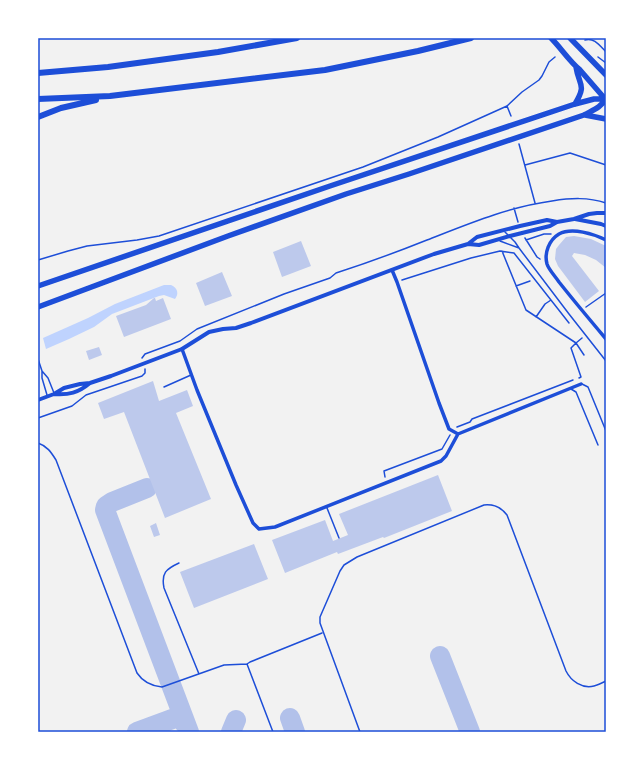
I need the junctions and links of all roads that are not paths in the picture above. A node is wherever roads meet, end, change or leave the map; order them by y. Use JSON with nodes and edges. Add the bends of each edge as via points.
{"nodes":[{"id":1,"x":297,"y":38,"type":"edge"},
{"id":2,"x":471,"y":38,"type":"edge"},
{"id":3,"x":551,"y":38,"type":"edge"},
{"id":4,"x":570,"y":38,"type":"edge"},
{"id":5,"x":576,"y":67,"type":"junction"},
{"id":6,"x":38,"y":73,"type":"edge"},
{"id":7,"x":606,"y":75,"type":"edge"},
{"id":8,"x":110,"y":96,"type":"junction"},
{"id":9,"x":38,"y":99,"type":"edge"},
{"id":10,"x":606,"y":99,"type":"edge"},
{"id":11,"x":575,"y":104,"type":"junction"},
{"id":12,"x":584,"y":115,"type":"junction"},
{"id":13,"x":38,"y":117,"type":"edge"},
{"id":14,"x":606,"y":119,"type":"edge"},
{"id":15,"x":606,"y":213,"type":"edge"},
{"id":16,"x":574,"y":219,"type":"junction"},
{"id":17,"x":557,"y":222,"type":"junction"},
{"id":18,"x":606,"y":226,"type":"edge"},
{"id":19,"x":504,"y":230,"type":"junction"},
{"id":20,"x":510,"y":236,"type":"junction"},
{"id":21,"x":498,"y":240,"type":"junction"},
{"id":22,"x":606,"y":240,"type":"edge"},
{"id":23,"x":468,"y":244,"type":"junction"},
{"id":24,"x":519,"y":248,"type":"junction"},
{"id":25,"x":392,"y":270,"type":"junction"},
{"id":26,"x":38,"y":286,"type":"edge"},
{"id":27,"x":38,"y":307,"type":"edge"},
{"id":28,"x":606,"y":339,"type":"edge"},
{"id":29,"x":182,"y":349,"type":"junction"},
{"id":30,"x":38,"y":359,"type":"edge"},
{"id":31,"x":606,"y":361,"type":"edge"},
{"id":32,"x":42,"y":371,"type":"junction"},
{"id":33,"x":191,"y":375,"type":"junction"},
{"id":34,"x":581,"y":384,"type":"joint"},
{"id":35,"x":164,"y":387,"type":"dead end"},
{"id":36,"x":569,"y":388,"type":"junction"},
{"id":37,"x":54,"y":394,"type":"junction"},
{"id":38,"x":47,"y":397,"type":"junction"},
{"id":39,"x":38,"y":400,"type":"edge"},
{"id":40,"x":606,"y":431,"type":"edge"},
{"id":41,"x":458,"y":434,"type":"junction"},
{"id":42,"x":38,"y":443,"type":"edge"},
{"id":43,"x":598,"y":445,"type":"dead end"},
{"id":44,"x":326,"y":506,"type":"junction"},
{"id":45,"x":339,"y":538,"type":"dead end"},
{"id":46,"x":179,"y":563,"type":"dead end"},
{"id":47,"x":323,"y":633,"type":"junction"},
{"id":48,"x":247,"y":664,"type":"junction"},
{"id":49,"x":200,"y":674,"type":"junction"},
{"id":50,"x":606,"y":681,"type":"edge"},
{"id":51,"x":273,"y":732,"type":"edge"},
{"id":52,"x":360,"y":732,"type":"edge"}],
"edges":[{"from":1,"to":6,"type":"highway","via":[[108,67]]},
{"from":2,"to":8,"type":"highway","via":[[325,70]]},
{"from":3,"to":5,"type":"main road"},
{"from":4,"to":7,"type":"main road"},
{"from":5,"to":10,"type":"main road"},
{"from":5,"to":11,"type":"main road","via":[[582,90]]},
{"from":8,"to":9,"type":"highway"},
{"from":8,"to":13,"type":"highway","via":[[61,108]]},
{"from":10,"to":11,"type":"main road"},
{"from":10,"to":12,"type":"main road","via":[[599,108]]},
{"from":11,"to":26,"type":"main road"},
{"from":12,"to":14,"type":"main road"},
{"from":12,"to":27,"type":"main road","via":[[339,196]]},
{"from":15,"to":16,"type":"street","via":[[589,214]]},
{"from":16,"to":17,"type":"street"},
{"from":16,"to":18,"type":"street"},
{"from":17,"to":19,"type":"street","via":[[547,220]]},
{"from":17,"to":20,"type":"street"},
{"from":19,"to":20,"type":"lane"},
{"from":19,"to":23,"type":"street","via":[[477,237]]},
{"from":20,"to":21,"type":"street"},
{"from":20,"to":24,"type":"lane"},
{"from":21,"to":23,"type":"street","via":[[479,245]]},
{"from":21,"to":24,"type":"lane"},
{"from":22,"to":28,"type":"street","via":[[587,233],[561,233],[546,251],[547,265]]},
{"from":23,"to":25,"type":"street"},
{"from":24,"to":31,"type":"lane"},
{"from":25,"to":29,"type":"street","via":[[251,323],[209,332]]},
{"from":25,"to":41,"type":"street","via":[[449,429]]},
{"from":29,"to":33,"type":"street"},
{"from":29,"to":37,"type":"street","via":[[90,383],[64,388]]},
{"from":30,"to":32,"type":"lane"},
{"from":32,"to":37,"type":"lane","via":[[48,378]]},
{"from":32,"to":38,"type":"lane"},
{"from":33,"to":35,"type":"lane"},
{"from":33,"to":44,"type":"street","via":[[256,527],[275,527]]},
{"from":34,"to":36,"type":"street"},
{"from":34,"to":40,"type":"lane","via":[[588,387]]},
{"from":36,"to":41,"type":"street"},
{"from":36,"to":43,"type":"lane","via":[[576,392]]},
{"from":37,"to":38,"type":"street"},
{"from":38,"to":39,"type":"street"},
{"from":41,"to":44,"type":"street","via":[[441,461]]},
{"from":42,"to":49,"type":"lane","via":[[48,448],[56,460],[137,673],[144,682],[162,687]]},
{"from":44,"to":45,"type":"lane"},
{"from":46,"to":49,"type":"lane","via":[[166,571],[162,580]]},
{"from":47,"to":48,"type":"lane"},
{"from":47,"to":50,"type":"lane","via":[[320,617],[344,565],[357,557],[484,505],[491,505],[503,510],[507,515],[569,678],[587,687]]},
{"from":47,"to":52,"type":"lane"},
{"from":48,"to":49,"type":"lane","via":[[224,665]]},
{"from":48,"to":51,"type":"lane"}]}
